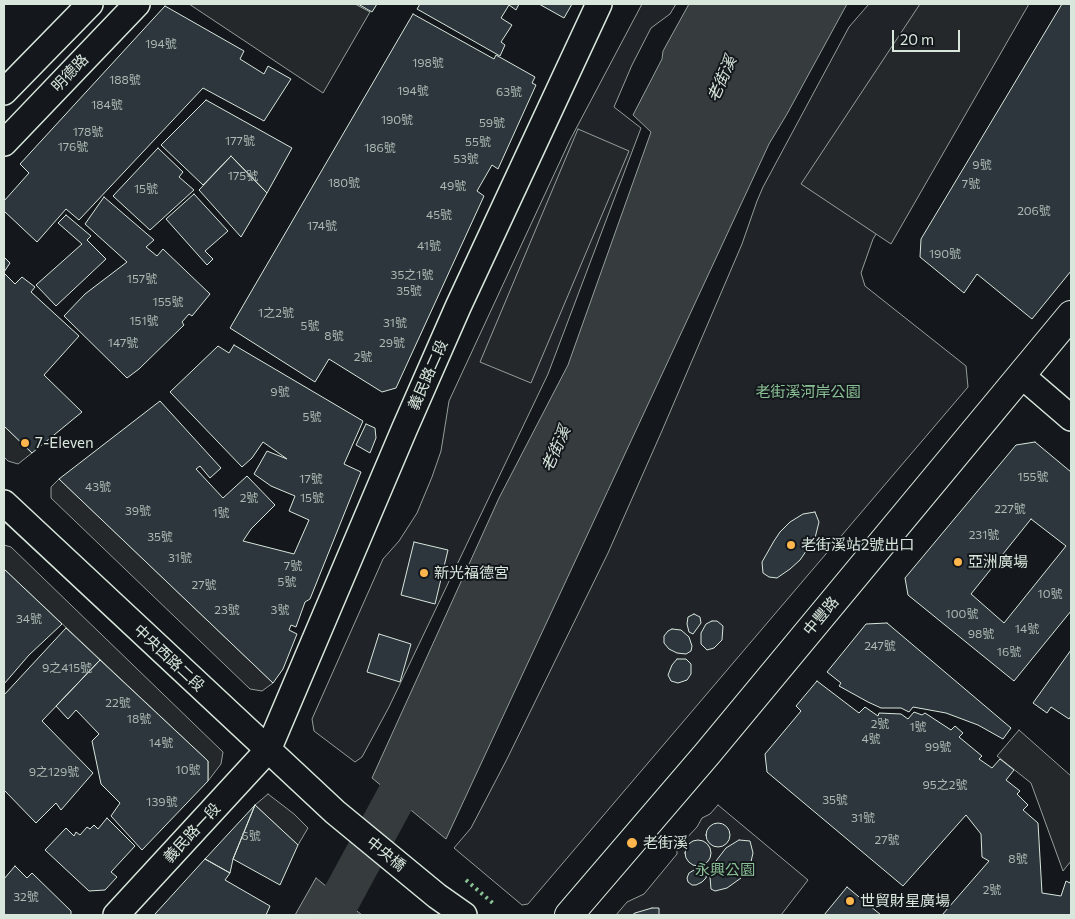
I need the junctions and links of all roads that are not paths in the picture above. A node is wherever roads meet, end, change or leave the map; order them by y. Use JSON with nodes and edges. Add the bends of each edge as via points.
{"nodes":[{"id":1,"x":90,"y":4,"type":"edge"},
{"id":2,"x":137,"y":4,"type":"edge"},
{"id":3,"x":599,"y":4,"type":"edge"},
{"id":4,"x":4,"y":92,"type":"edge"},
{"id":5,"x":4,"y":143,"type":"edge"},
{"id":6,"x":1071,"y":315,"type":"edge"},
{"id":7,"x":1021,"y":375,"type":"junction"},
{"id":8,"x":1071,"y":418,"type":"edge"},
{"id":9,"x":4,"y":503,"type":"edge"},
{"id":10,"x":268,"y":750,"type":"junction"},
{"id":11,"x":335,"y":812,"type":"joint"},
{"id":12,"x":116,"y":915,"type":"edge"},
{"id":13,"x":464,"y":915,"type":"edge"},
{"id":14,"x":569,"y":915,"type":"edge"}],
"edges":[{"from":1,"to":4,"type":"street"},
{"from":2,"to":5,"type":"street","name":"明德路"},
{"from":3,"to":10,"type":"street","name":"義民路二段","via":[[458,307]]},
{"from":6,"to":7,"type":"main road","name":"中豐路"},
{"from":7,"to":8,"type":"street"},
{"from":7,"to":14,"type":"main road","name":"中豐路"},
{"from":9,"to":10,"type":"street","name":"中央西路二段"},
{"from":10,"to":11,"type":"street","name":"中央西路二段"},
{"from":10,"to":12,"type":"street","name":"義民路一段"},
{"from":11,"to":13,"type":"street","name":"中央橋"}]}
